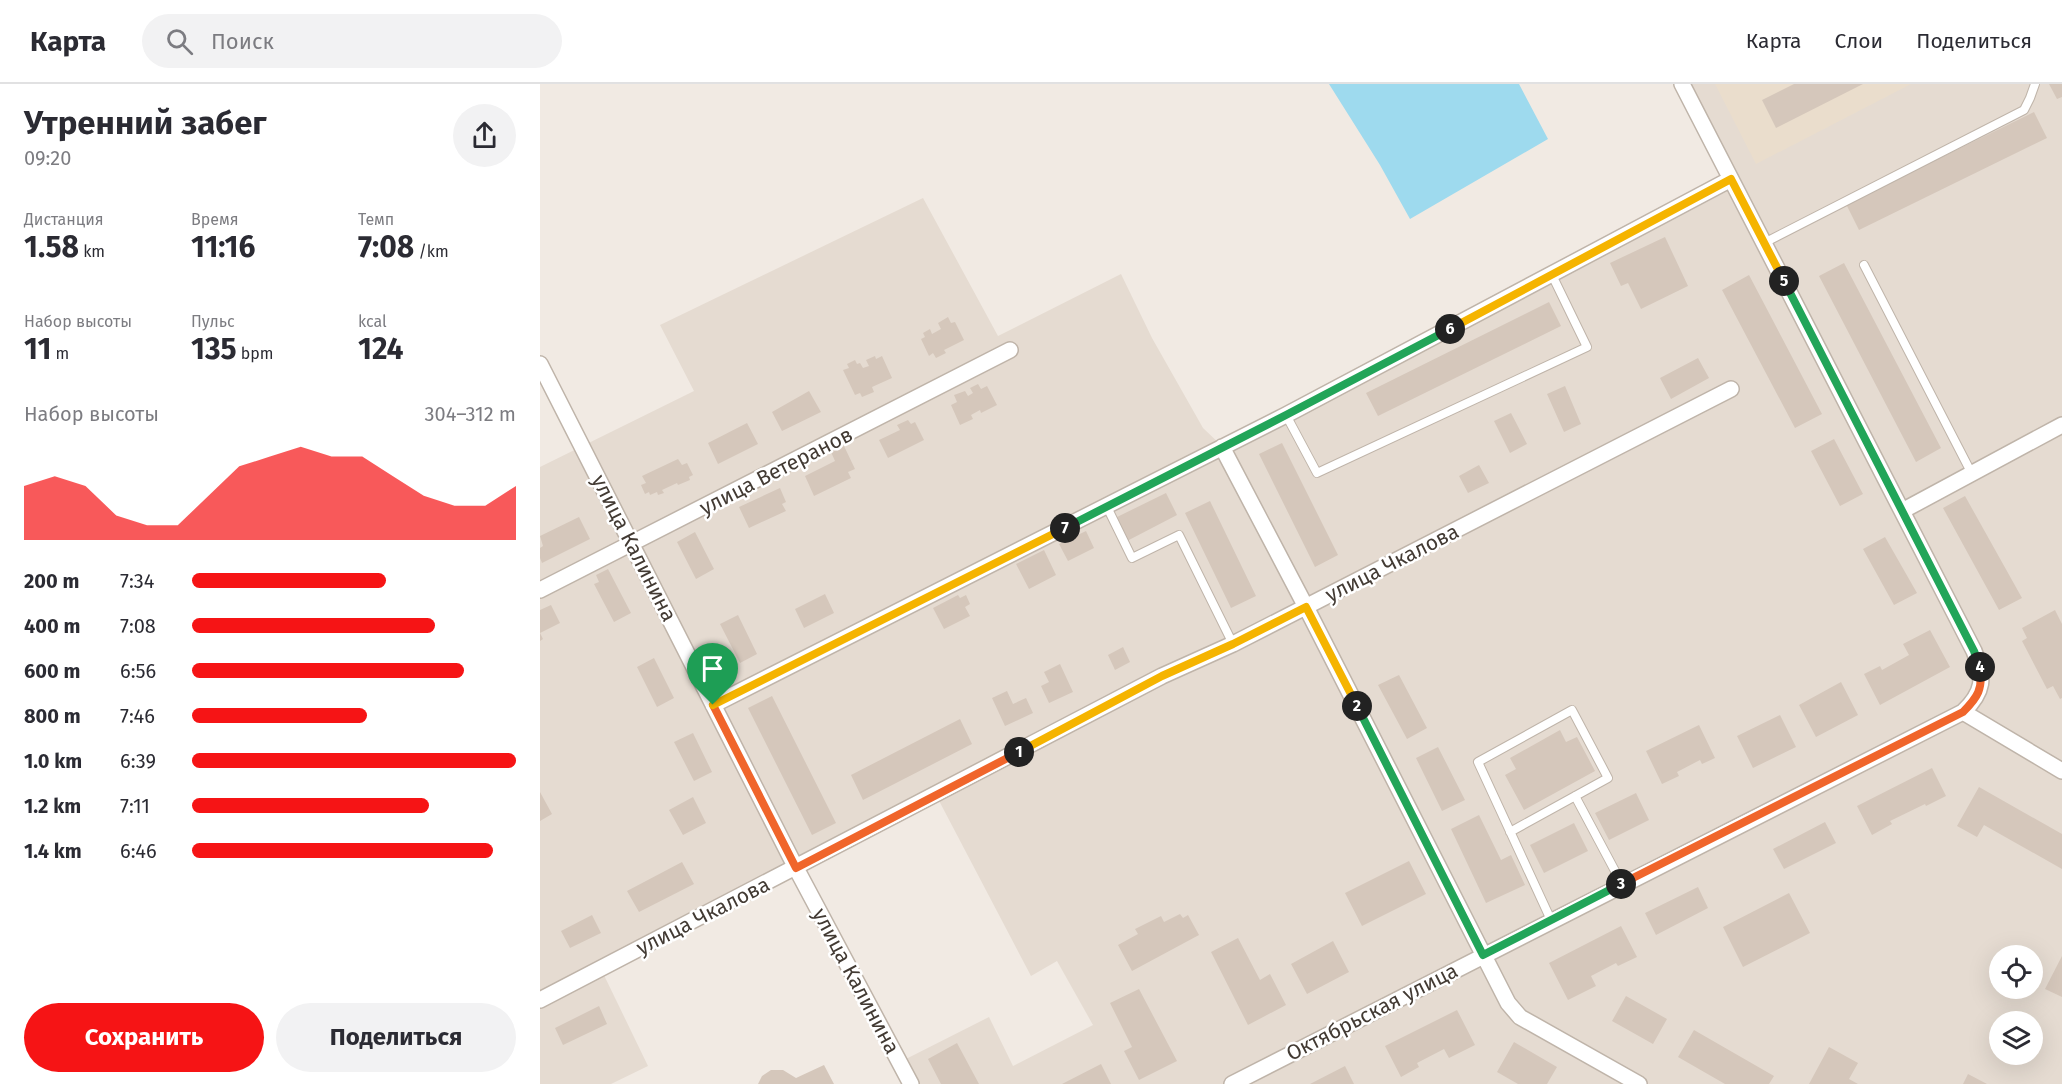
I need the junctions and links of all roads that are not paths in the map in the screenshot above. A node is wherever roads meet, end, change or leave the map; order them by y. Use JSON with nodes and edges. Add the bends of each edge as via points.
{"nodes":[{"id":1,"x":1682,"y":84,"type":"edge"},
{"id":2,"x":2035,"y":84,"type":"edge"},
{"id":3,"x":1731,"y":179,"type":"junction"},
{"id":4,"x":1764,"y":243,"type":"junction"},
{"id":5,"x":1864,"y":265,"type":"dead end"},
{"id":6,"x":1552,"y":275,"type":"junction"},
{"id":7,"x":1010,"y":350,"type":"dead end"},
{"id":8,"x":540,"y":364,"type":"edge"},
{"id":9,"x":1731,"y":390,"type":"dead end"},
{"id":10,"x":1286,"y":415,"type":"junction"},
{"id":11,"x":2062,"y":426,"type":"edge"},
{"id":12,"x":1222,"y":447,"type":"junction"},
{"id":13,"x":1972,"y":474,"type":"junction"},
{"id":14,"x":1107,"y":507,"type":"junction"},
{"id":15,"x":1902,"y":511,"type":"junction"},
{"id":16,"x":632,"y":544,"type":"junction"},
{"id":17,"x":540,"y":590,"type":"edge"},
{"id":18,"x":1306,"y":607,"type":"junction"},
{"id":19,"x":1233,"y":644,"type":"junction"},
{"id":20,"x":713,"y":705,"type":"junction"},
{"id":21,"x":1963,"y":712,"type":"junction"},
{"id":22,"x":2062,"y":771,"type":"edge"},
{"id":23,"x":1575,"y":796,"type":"junction"},
{"id":24,"x":1510,"y":832,"type":"junction"},
{"id":25,"x":796,"y":868,"type":"junction"},
{"id":26,"x":1622,"y":884,"type":"junction"},
{"id":27,"x":1551,"y":920,"type":"junction"},
{"id":28,"x":1483,"y":955,"type":"junction"},
{"id":29,"x":540,"y":1000,"type":"edge"},
{"id":30,"x":911,"y":1084,"type":"edge"},
{"id":31,"x":1232,"y":1084,"type":"edge"},
{"id":32,"x":1639,"y":1084,"type":"edge"}],
"edges":[{"from":1,"to":3,"type":"street"},
{"from":2,"to":4,"type":"lane","via":[[2024,110]]},
{"from":3,"to":4,"type":"street"},
{"from":3,"to":6,"type":"street"},
{"from":4,"to":15,"type":"street"},
{"from":5,"to":13,"type":"lane"},
{"from":6,"to":10,"type":"street"},
{"from":6,"to":10,"type":"lane","via":[[1587,347],[1317,473]]},
{"from":7,"to":16,"type":"street","name":"улица Ветеранов"},
{"from":8,"to":16,"type":"street","name":"улица Калинина"},
{"from":9,"to":18,"type":"street","name":"улица Чкалова"},
{"from":10,"to":12,"type":"street"},
{"from":11,"to":13,"type":"street"},
{"from":12,"to":14,"type":"street"},
{"from":12,"to":18,"type":"street"},
{"from":13,"to":15,"type":"street"},
{"from":14,"to":19,"type":"lane","via":[[1132,558],[1179,535]]},
{"from":14,"to":20,"type":"street"},
{"from":15,"to":21,"type":"street","via":[[1979,662],[1979,693]]},
{"from":16,"to":17,"type":"street","name":"улица Ветеранов"},
{"from":16,"to":20,"type":"street","name":"улица Калинина"},
{"from":18,"to":19,"type":"street","name":"улица Чкалова"},
{"from":18,"to":28,"type":"street"},
{"from":19,"to":25,"type":"street","name":"улица Чкалова","via":[[1162,676]]},
{"from":20,"to":25,"type":"street","name":"улица Калинина"},
{"from":21,"to":22,"type":"street"},
{"from":21,"to":26,"type":"street","name":"Октябрьская улица"},
{"from":23,"to":24,"type":"lane"},
{"from":23,"to":24,"type":"lane","via":[[1608,778],[1572,710],[1478,762]]},
{"from":23,"to":26,"type":"lane"},
{"from":24,"to":27,"type":"lane"},
{"from":25,"to":29,"type":"street","name":"улица Чкалова"},
{"from":25,"to":30,"type":"street","name":"улица Калинина"},
{"from":26,"to":27,"type":"street","name":"Октябрьская улица"},
{"from":27,"to":28,"type":"street","name":"Октябрьская улица"},
{"from":28,"to":31,"type":"street","name":"Октябрьская улица"},
{"from":28,"to":32,"type":"street","via":[[1516,1014]]}]}
